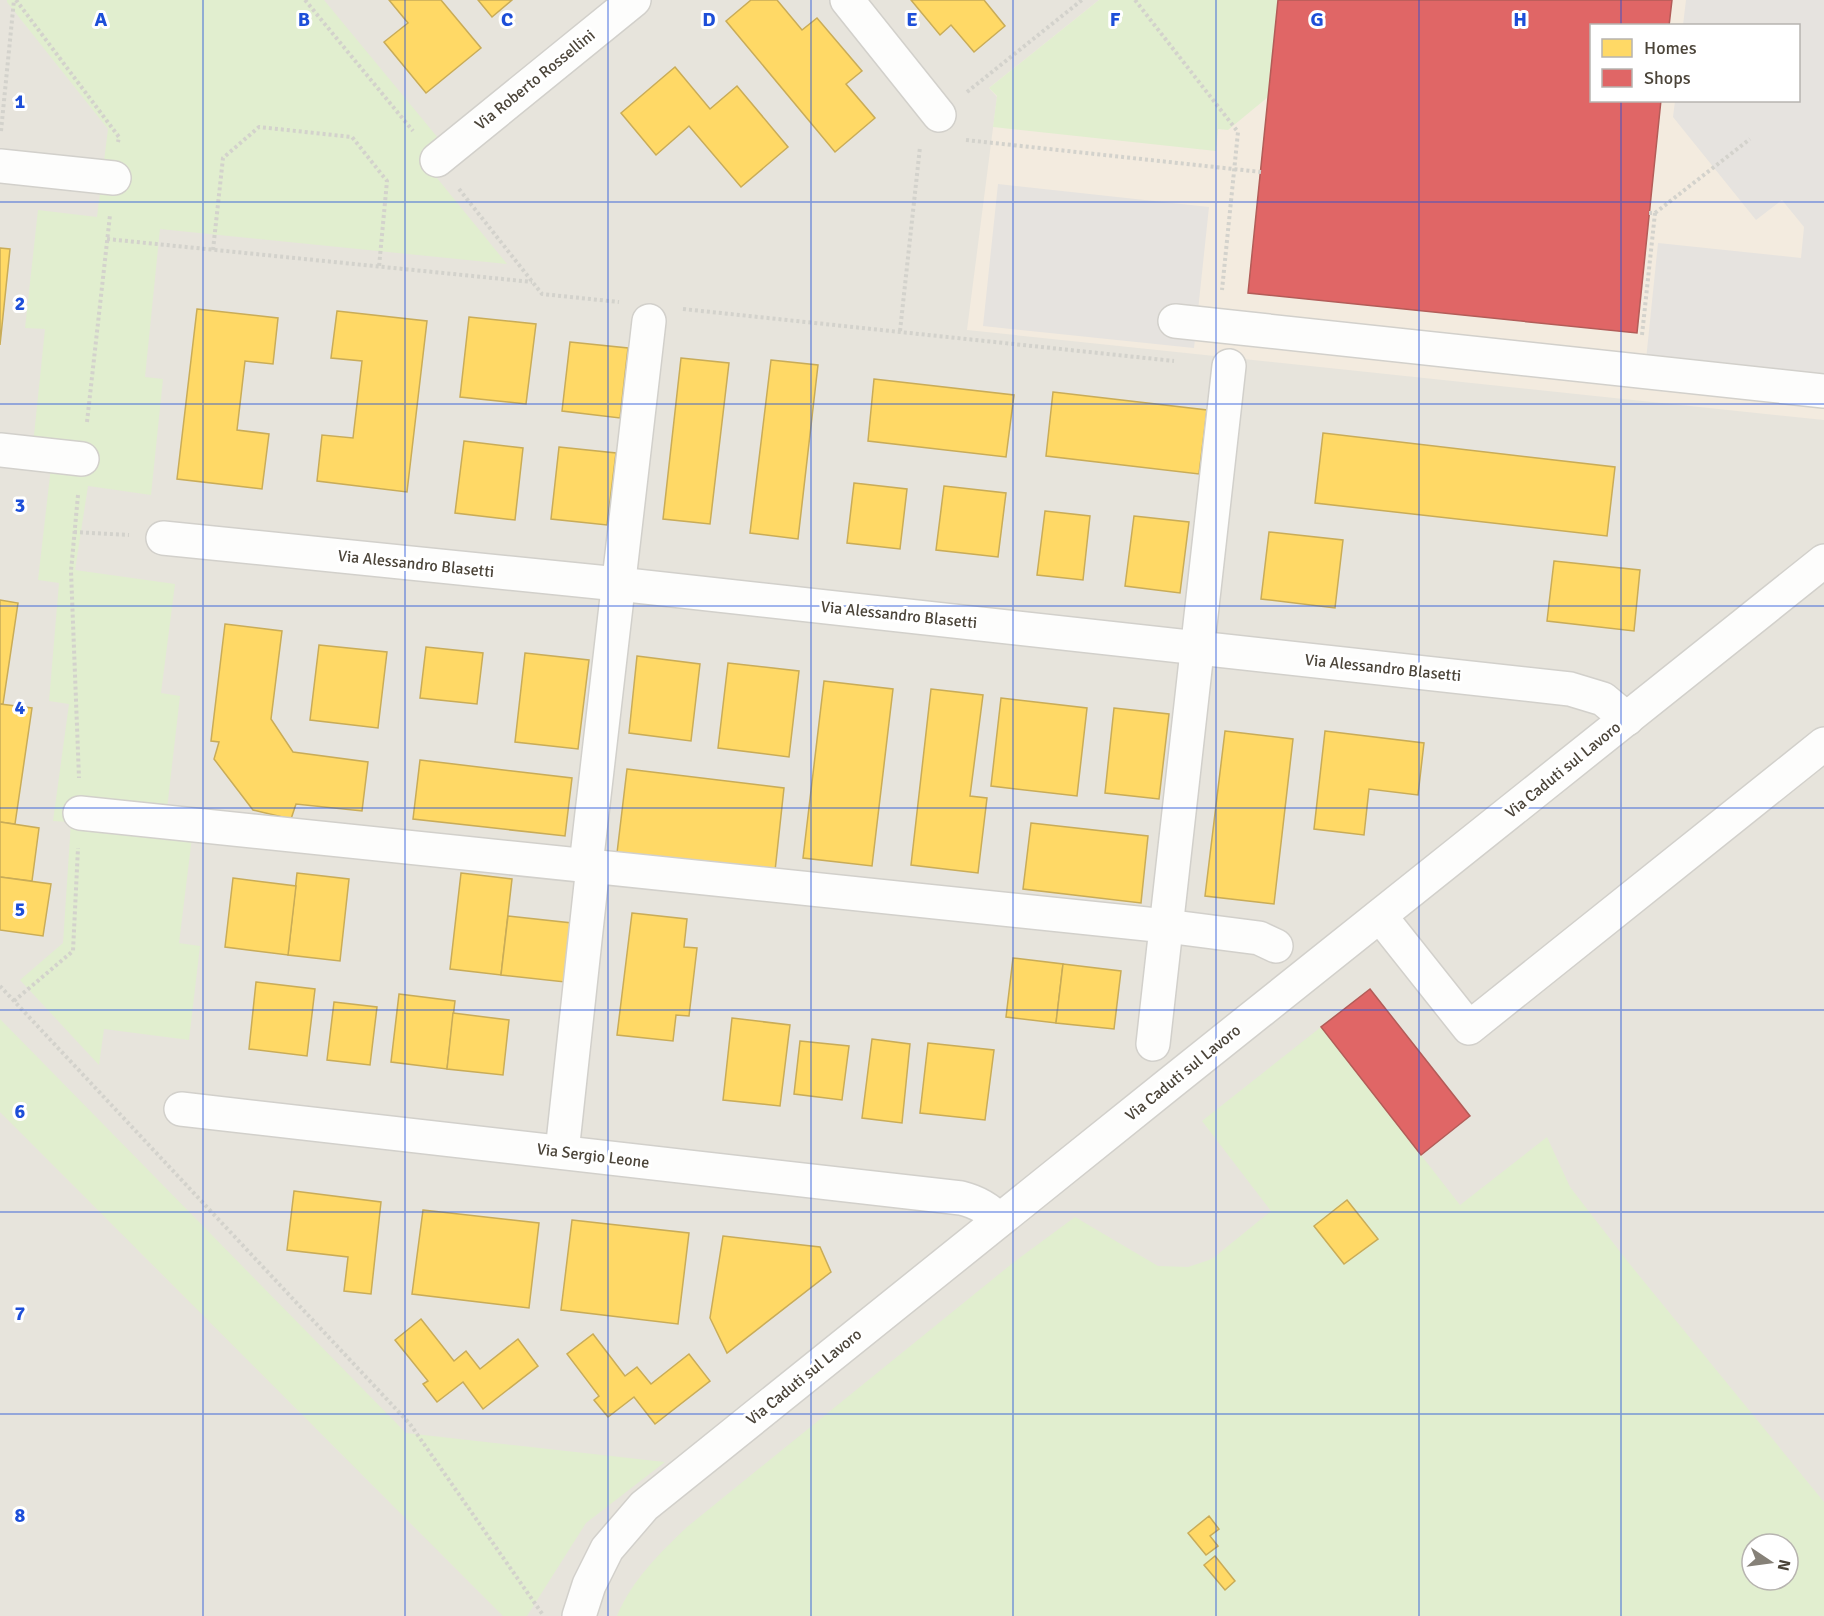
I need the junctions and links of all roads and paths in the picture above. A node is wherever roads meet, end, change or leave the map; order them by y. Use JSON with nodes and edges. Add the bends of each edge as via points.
{"nodes":[{"id":1,"x":14,"y":0,"type":"edge"},
{"id":2,"x":305,"y":0,"type":"edge"},
{"id":3,"x":847,"y":0,"type":"edge"},
{"id":4,"x":1135,"y":0,"type":"edge"},
{"id":5,"x":623,"y":3,"type":"edge"},
{"id":6,"x":948,"y":127,"type":"joint"},
{"id":7,"x":1750,"y":139,"type":"dead end"},
{"id":8,"x":1,"y":150,"type":"edge"},
{"id":9,"x":437,"y":160,"type":"junction"},
{"id":10,"x":1235,"y":169,"type":"junction"},
{"id":11,"x":1261,"y":172,"type":"dead end"},
{"id":12,"x":114,"y":178,"type":"dead end"},
{"id":13,"x":1649,"y":213,"type":"dead end"},
{"id":14,"x":1655,"y":213,"type":"junction"},
{"id":15,"x":107,"y":239,"type":"dead end"},
{"id":16,"x":213,"y":250,"type":"junction"},
{"id":17,"x":379,"y":267,"type":"junction"},
{"id":18,"x":532,"y":282,"type":"junction"},
{"id":19,"x":651,"y":311,"type":"junction"},
{"id":20,"x":1638,"y":317,"type":"dead end"},
{"id":21,"x":1644,"y":318,"type":"junction"},
{"id":22,"x":1175,"y":321,"type":"dead end"},
{"id":23,"x":1219,"y":325,"type":"junction"},
{"id":24,"x":966,"y":339,"type":"dead end"},
{"id":25,"x":1642,"y":339,"type":"dead end"},
{"id":26,"x":1228,"y":366,"type":"dead end"},
{"id":27,"x":1824,"y":391,"type":"edge"},
{"id":28,"x":0,"y":450,"type":"edge"},
{"id":29,"x":82,"y":459,"type":"dead end"},
{"id":30,"x":74,"y":532,"type":"dead end"},
{"id":31,"x":163,"y":538,"type":"joint"},
{"id":32,"x":1824,"y":561,"type":"edge"},
{"id":33,"x":618,"y":584,"type":"junction"},
{"id":34,"x":1196,"y":647,"type":"junction"},
{"id":35,"x":1627,"y":719,"type":"junction"},
{"id":36,"x":1824,"y":744,"type":"edge"},
{"id":37,"x":80,"y":813,"type":"dead end"},
{"id":38,"x":590,"y":865,"type":"junction"},
{"id":39,"x":1380,"y":916,"type":"junction"},
{"id":40,"x":1166,"y":926,"type":"junction"},
{"id":41,"x":1276,"y":946,"type":"dead end"},
{"id":42,"x":0,"y":986,"type":"edge"},
{"id":43,"x":1153,"y":1044,"type":"dead end"},
{"id":44,"x":181,"y":1109,"type":"dead end"},
{"id":45,"x":562,"y":1152,"type":"junction"},
{"id":46,"x":999,"y":1220,"type":"junction"},
{"id":47,"x":543,"y":1616,"type":"edge"},
{"id":48,"x":579,"y":1616,"type":"edge"}],
"edges":[{"from":1,"to":8,"type":"path"},
{"from":2,"to":9,"type":"path"},
{"from":3,"to":6,"type":"street"},
{"from":4,"to":10,"type":"path","via":[[1238,132]]},
{"from":5,"to":9,"type":"street","name":"Via Roberto Rossellini"},
{"from":6,"to":10,"type":"path"},
{"from":7,"to":14,"type":"path"},
{"from":8,"to":12,"type":"street"},
{"from":9,"to":18,"type":"path"},
{"from":10,"to":11,"type":"path"},
{"from":10,"to":23,"type":"path"},
{"from":13,"to":14,"type":"path"},
{"from":14,"to":21,"type":"path"},
{"from":15,"to":16,"type":"path"},
{"from":16,"to":17,"type":"path"},
{"from":16,"to":17,"type":"path","via":[[223,158],[260,127],[352,137],[387,181]]},
{"from":17,"to":18,"type":"path"},
{"from":18,"to":19,"type":"path","via":[[542,294]]},
{"from":19,"to":24,"type":"path"},
{"from":19,"to":33,"type":"street"},
{"from":20,"to":21,"type":"path"},
{"from":21,"to":25,"type":"path"},
{"from":22,"to":23,"type":"street"},
{"from":23,"to":27,"type":"street"},
{"from":26,"to":34,"type":"street"},
{"from":28,"to":29,"type":"street"},
{"from":30,"to":31,"type":"path"},
{"from":31,"to":33,"type":"street","name":"Via Alessandro Blasetti"},
{"from":32,"to":35,"type":"street","name":"Via Caduti sul Lavoro"},
{"from":33,"to":34,"type":"street","name":"Via Alessandro Blasetti"},
{"from":33,"to":38,"type":"street"},
{"from":34,"to":35,"type":"street","name":"Via Alessandro Blasetti","via":[[1570,689],[1604,699]]},
{"from":34,"to":40,"type":"street"},
{"from":35,"to":39,"type":"street","name":"Via Caduti sul Lavoro"},
{"from":36,"to":39,"type":"street","via":[[1469,1028]]},
{"from":37,"to":38,"type":"street"},
{"from":38,"to":40,"type":"street"},
{"from":38,"to":45,"type":"street"},
{"from":39,"to":46,"type":"street","name":"Via Caduti sul Lavoro"},
{"from":40,"to":41,"type":"street","via":[[1259,938]]},
{"from":40,"to":43,"type":"street"},
{"from":42,"to":47,"type":"path","via":[[410,1424]]},
{"from":44,"to":45,"type":"street","name":"Via Sergio Leone"},
{"from":45,"to":46,"type":"street","name":"Via Sergio Leone","via":[[961,1198],[985,1207]]},
{"from":46,"to":48,"type":"street","name":"Via Caduti sul Lavoro","via":[[644,1506],[607,1549]]}]}
